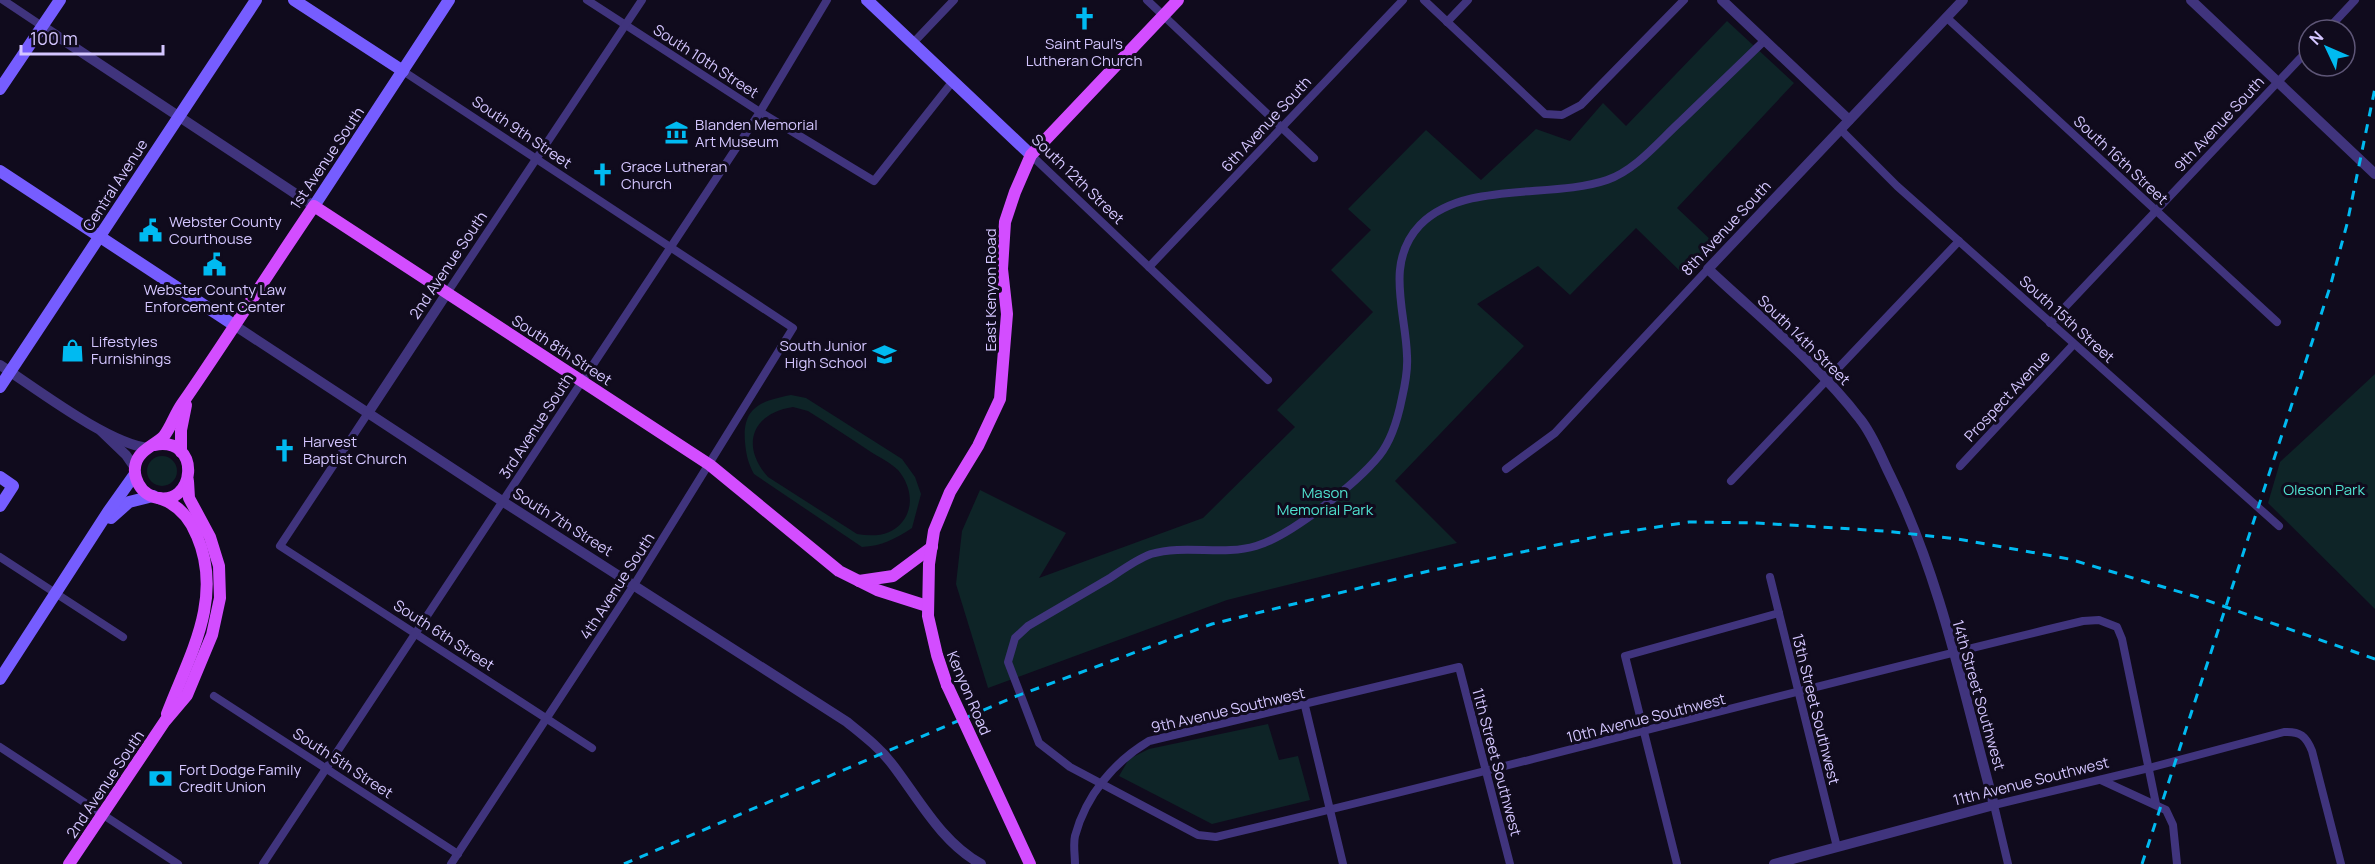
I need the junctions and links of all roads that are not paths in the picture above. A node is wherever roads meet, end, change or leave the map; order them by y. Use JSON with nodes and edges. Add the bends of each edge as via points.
{"nodes":[{"id":1,"x":3,"y":0,"type":"edge"},
{"id":2,"x":60,"y":0,"type":"edge"},
{"id":3,"x":256,"y":0,"type":"edge"},
{"id":4,"x":294,"y":0,"type":"edge"},
{"id":5,"x":449,"y":0,"type":"edge"},
{"id":6,"x":587,"y":0,"type":"edge"},
{"id":7,"x":642,"y":0,"type":"edge"},
{"id":8,"x":827,"y":0,"type":"edge"},
{"id":9,"x":867,"y":0,"type":"edge"},
{"id":10,"x":954,"y":0,"type":"edge"},
{"id":11,"x":1147,"y":0,"type":"edge"},
{"id":12,"x":1178,"y":0,"type":"edge"},
{"id":13,"x":1403,"y":0,"type":"edge"},
{"id":14,"x":1424,"y":0,"type":"edge"},
{"id":15,"x":1468,"y":0,"type":"edge"},
{"id":16,"x":1684,"y":0,"type":"edge"},
{"id":17,"x":1722,"y":0,"type":"edge"},
{"id":18,"x":2192,"y":0,"type":"edge"},
{"id":19,"x":2355,"y":0,"type":"edge"},
{"id":20,"x":1961,"y":1,"type":"edge"},
{"id":21,"x":1163,"y":16,"type":"junction"},
{"id":22,"x":1946,"y":17,"type":"junction"},
{"id":23,"x":2338,"y":18,"type":"edge"},
{"id":24,"x":1447,"y":22,"type":"junction"},
{"id":25,"x":625,"y":25,"type":"junction"},
{"id":26,"x":42,"y":26,"type":"junction"},
{"id":27,"x":1765,"y":40,"type":"junction"},
{"id":28,"x":913,"y":43,"type":"junction"},
{"id":29,"x":2297,"y":62,"type":"edge"},
{"id":30,"x":403,"y":71,"type":"junction"},
{"id":31,"x":953,"y":81,"type":"junction"},
{"id":32,"x":2278,"y":82,"type":"junction"},
{"id":33,"x":0,"y":89,"type":"edge"},
{"id":34,"x":760,"y":112,"type":"junction"},
{"id":35,"x":178,"y":117,"type":"junction"},
{"id":36,"x":1849,"y":120,"type":"junction"},
{"id":37,"x":1281,"y":127,"type":"junction"},
{"id":38,"x":1840,"y":129,"type":"junction"},
{"id":39,"x":1031,"y":155,"type":"junction"},
{"id":40,"x":1314,"y":158,"type":"dead end"},
{"id":41,"x":536,"y":160,"type":"junction"},
{"id":42,"x":0,"y":171,"type":"edge"},
{"id":43,"x":2375,"y":174,"type":"edge"},
{"id":44,"x":314,"y":206,"type":"junction"},
{"id":45,"x":2156,"y":210,"type":"junction"},
{"id":46,"x":100,"y":236,"type":"junction"},
{"id":47,"x":1959,"y":241,"type":"junction"},
{"id":48,"x":669,"y":248,"type":"junction"},
{"id":49,"x":1149,"y":267,"type":"junction"},
{"id":50,"x":1708,"y":269,"type":"junction"},
{"id":51,"x":447,"y":293,"type":"junction"},
{"id":52,"x":2277,"y":322,"type":"dead end"},
{"id":53,"x":2050,"y":323,"type":"junction"},
{"id":54,"x":234,"y":325,"type":"junction"},
{"id":55,"x":793,"y":328,"type":"joint"},
{"id":56,"x":2073,"y":345,"type":"junction"},
{"id":57,"x":5,"y":369,"type":"edge"},
{"id":58,"x":1268,"y":380,"type":"dead end"},
{"id":59,"x":1827,"y":380,"type":"junction"},
{"id":60,"x":582,"y":381,"type":"junction"},
{"id":61,"x":0,"y":387,"type":"edge"},
{"id":62,"x":190,"y":392,"type":"junction"},
{"id":63,"x":368,"y":413,"type":"junction"},
{"id":64,"x":101,"y":431,"type":"junction"},
{"id":65,"x":151,"y":446,"type":"junction"},
{"id":66,"x":181,"y":452,"type":"junction"},
{"id":67,"x":710,"y":465,"type":"junction"},
{"id":68,"x":1960,"y":466,"type":"dead end"},
{"id":69,"x":1506,"y":469,"type":"dead end"},
{"id":70,"x":135,"y":471,"type":"junction"},
{"id":71,"x":0,"y":477,"type":"edge"},
{"id":72,"x":188,"y":478,"type":"junction"},
{"id":73,"x":1731,"y":481,"type":"dead end"},
{"id":74,"x":951,"y":490,"type":"joint"},
{"id":75,"x":156,"y":497,"type":"junction"},
{"id":76,"x":502,"y":501,"type":"junction"},
{"id":77,"x":0,"y":506,"type":"edge"},
{"id":78,"x":2279,"y":526,"type":"dead end"},
{"id":79,"x":94,"y":536,"type":"junction"},
{"id":80,"x":280,"y":546,"type":"joint"},
{"id":81,"x":932,"y":547,"type":"junction"},
{"id":82,"x":0,"y":557,"type":"edge"},
{"id":83,"x":1929,"y":570,"type":"joint"},
{"id":84,"x":1770,"y":577,"type":"dead end"},
{"id":85,"x":859,"y":581,"type":"junction"},
{"id":86,"x":634,"y":585,"type":"junction"},
{"id":87,"x":56,"y":594,"type":"junction"},
{"id":88,"x":927,"y":606,"type":"junction"},
{"id":89,"x":1779,"y":613,"type":"junction"},
{"id":90,"x":415,"y":634,"type":"junction"},
{"id":91,"x":123,"y":637,"type":"dead end"},
{"id":92,"x":1952,"y":652,"type":"junction"},
{"id":93,"x":1459,"y":667,"type":"joint"},
{"id":94,"x":0,"y":679,"type":"edge"},
{"id":95,"x":1799,"y":693,"type":"junction"},
{"id":96,"x":214,"y":696,"type":"dead end"},
{"id":97,"x":1305,"y":706,"type":"junction"},
{"id":98,"x":547,"y":718,"type":"junction"},
{"id":99,"x":165,"y":721,"type":"junction"},
{"id":100,"x":1644,"y":732,"type":"junction"},
{"id":101,"x":0,"y":747,"type":"edge"},
{"id":102,"x":592,"y":748,"type":"dead end"},
{"id":103,"x":324,"y":768,"type":"junction"},
{"id":104,"x":2150,"y":768,"type":"junction"},
{"id":105,"x":1485,"y":772,"type":"junction"},
{"id":106,"x":2100,"y":780,"type":"junction"},
{"id":107,"x":1101,"y":782,"type":"junction"},
{"id":108,"x":2156,"y":804,"type":"junction"},
{"id":109,"x":1994,"y":805,"type":"junction"},
{"id":110,"x":1329,"y":811,"type":"junction"},
{"id":111,"x":103,"y":814,"type":"junction"},
{"id":112,"x":1837,"y":847,"type":"junction"},
{"id":113,"x":458,"y":854,"type":"junction"},
{"id":114,"x":968,"y":861,"type":"edge"},
{"id":115,"x":69,"y":864,"type":"edge"},
{"id":116,"x":178,"y":864,"type":"edge"},
{"id":117,"x":263,"y":864,"type":"edge"},
{"id":118,"x":451,"y":864,"type":"edge"},
{"id":119,"x":981,"y":864,"type":"edge"},
{"id":120,"x":1030,"y":864,"type":"edge"},
{"id":121,"x":1075,"y":864,"type":"edge"},
{"id":122,"x":1343,"y":864,"type":"edge"},
{"id":123,"x":1510,"y":864,"type":"edge"},
{"id":124,"x":1677,"y":864,"type":"edge"},
{"id":125,"x":1774,"y":864,"type":"edge"},
{"id":126,"x":2008,"y":864,"type":"edge"},
{"id":127,"x":2176,"y":864,"type":"edge"},
{"id":128,"x":2341,"y":864,"type":"edge"}],
"edges":[{"from":1,"to":26,"type":"street"},
{"from":2,"to":26,"type":"main road"},
{"from":3,"to":35,"type":"main road","name":"Central Avenue"},
{"from":4,"to":30,"type":"main road","name":"South 9th Street"},
{"from":5,"to":30,"type":"main road","name":"1st Avenue South"},
{"from":6,"to":25,"type":"street","name":"South 10th Street"},
{"from":7,"to":25,"type":"street","name":"2nd Avenue South"},
{"from":8,"to":34,"type":"street","name":"3rd Avenue South"},
{"from":9,"to":28,"type":"main road","name":"South 12th Street"},
{"from":10,"to":28,"type":"street"},
{"from":11,"to":21,"type":"street"},
{"from":12,"to":21,"type":"main road"},
{"from":13,"to":37,"type":"street","name":"6th Avenue South"},
{"from":14,"to":24,"type":"street"},
{"from":15,"to":24,"type":"street"},
{"from":16,"to":24,"type":"street","via":[[1581,105],[1562,115],[1545,114]]},
{"from":17,"to":27,"type":"street"},
{"from":18,"to":32,"type":"street"},
{"from":19,"to":23,"type":"street"},
{"from":20,"to":22,"type":"street","name":"8th Avenue South"},
{"from":21,"to":37,"type":"street"},
{"from":21,"to":39,"type":"main road"},
{"from":22,"to":36,"type":"street","name":"8th Avenue South"},
{"from":22,"to":45,"type":"street","name":"South 16th Street"},
{"from":25,"to":34,"type":"street","name":"South 10th Street"},
{"from":25,"to":41,"type":"street","name":"2nd Avenue South"},
{"from":26,"to":33,"type":"main road"},
{"from":26,"to":35,"type":"street","name":"South 8th Street"},
{"from":27,"to":36,"type":"street"},
{"from":27,"to":107,"type":"street","via":[[1654,146],[1608,180],[1469,199],[1421,224],[1408,240],[1400,266],[1398,287],[1408,357],[1399,412],[1390,439],[1379,456],[1323,505],[1283,534],[1255,547],[1150,555],[1028,626],[1015,638],[1008,662],[1039,743]]},
{"from":28,"to":31,"type":"main road","name":"South 12th Street"},
{"from":29,"to":32,"type":"street","name":"9th Avenue South"},
{"from":30,"to":41,"type":"street","name":"South 9th Street"},
{"from":30,"to":44,"type":"main road","name":"1st Avenue South"},
{"from":31,"to":34,"type":"street","name":"South 10th Street","via":[[874,181]]},
{"from":31,"to":39,"type":"main road","name":"South 12th Street"},
{"from":32,"to":43,"type":"street"},
{"from":32,"to":45,"type":"street","name":"9th Avenue South"},
{"from":34,"to":48,"type":"street","name":"3rd Avenue South"},
{"from":35,"to":44,"type":"street","name":"South 8th Street"},
{"from":35,"to":46,"type":"main road","name":"Central Avenue"},
{"from":36,"to":38,"type":"street","name":"8th Avenue South"},
{"from":37,"to":40,"type":"street"},
{"from":37,"to":49,"type":"street","name":"6th Avenue South"},
{"from":38,"to":47,"type":"street","name":"South 15th Street"},
{"from":38,"to":50,"type":"street","name":"8th Avenue South"},
{"from":39,"to":49,"type":"street","name":"South 12th Street"},
{"from":39,"to":74,"type":"main road","name":"East Kenyon Road","via":[[1005,222],[1002,269],[1007,314],[1000,399]]},
{"from":41,"to":48,"type":"street","name":"South 9th Street"},
{"from":41,"to":51,"type":"street","name":"2nd Avenue South"},
{"from":42,"to":46,"type":"main road","name":"South 7th Street"},
{"from":44,"to":51,"type":"main road","name":"South 8th Street"},
{"from":44,"to":54,"type":"main road","name":"1st Avenue South"},
{"from":45,"to":52,"type":"street","name":"South 16th Street"},
{"from":45,"to":53,"type":"street","name":"9th Avenue South"},
{"from":46,"to":54,"type":"main road","name":"South 7th Street"},
{"from":46,"to":57,"type":"main road","name":"Central Avenue"},
{"from":47,"to":53,"type":"street","name":"South 15th Street"},
{"from":47,"to":59,"type":"street"},
{"from":48,"to":55,"type":"street","name":"South 9th Street"},
{"from":48,"to":60,"type":"street","name":"3rd Avenue South"},
{"from":49,"to":58,"type":"street","name":"South 12th Street"},
{"from":50,"to":59,"type":"street","name":"South 14th Street"},
{"from":50,"to":69,"type":"street","name":"8th Avenue South","via":[[1555,433]]},
{"from":51,"to":60,"type":"main road","name":"South 8th Street"},
{"from":51,"to":63,"type":"street","name":"2nd Avenue South"},
{"from":53,"to":56,"type":"street","name":"South 15th Street"},
{"from":54,"to":62,"type":"main road","name":"1st Avenue South"},
{"from":54,"to":63,"type":"street","name":"South 7th Street"},
{"from":55,"to":67,"type":"street","name":"4th Avenue South"},
{"from":56,"to":68,"type":"street","name":"Prospect Avenue"},
{"from":56,"to":78,"type":"street","name":"South 15th Street"},
{"from":57,"to":61,"type":"main road","name":"Central Avenue"},
{"from":57,"to":64,"type":"street"},
{"from":59,"to":73,"type":"street"},
{"from":59,"to":83,"type":"street","name":"South 14th Street","via":[[1867,431],[1902,501]]},
{"from":60,"to":67,"type":"main road","name":"South 8th Street"},
{"from":60,"to":76,"type":"street","name":"3rd Avenue South"},
{"from":62,"to":65,"type":"main road","name":"1st Avenue South","via":[[167,432]]},
{"from":62,"to":66,"type":"main road","name":"1st Avenue South","via":[[182,420]]},
{"from":63,"to":76,"type":"street","name":"South 7th Street"},
{"from":63,"to":80,"type":"street","name":"2nd Avenue South"},
{"from":64,"to":65,"type":"street","via":[[135,446]]},
{"from":64,"to":70,"type":"street","via":[[126,455]]},
{"from":65,"to":66,"type":"main road","via":[[166,444]]},
{"from":65,"to":70,"type":"main road","name":"1st Avenue South","via":[[139,457]]},
{"from":66,"to":72,"type":"main road","name":"1st Avenue South","via":[[189,466]]},
{"from":67,"to":85,"type":"main road","name":"South 8th Street","via":[[814,552]]},
{"from":67,"to":86,"type":"street","name":"4th Avenue South"},
{"from":70,"to":75,"type":"main road","via":[[142,490]]},
{"from":70,"to":79,"type":"main road","name":"1st Avenue South"},
{"from":71,"to":77,"type":"main road","via":[[13,486]]},
{"from":72,"to":75,"type":"main road","name":"1st Avenue South","via":[[179,492]]},
{"from":72,"to":99,"type":"main road","name":"2nd Avenue South","via":[[189,498],[217,557],[220,598],[198,673],[185,698]]},
{"from":74,"to":81,"type":"main road","name":"Kenyon Road","via":[[934,531]]},
{"from":75,"to":79,"type":"main road","name":"1st Avenue South","via":[[129,502]]},
{"from":75,"to":99,"type":"main road","name":"2nd Avenue South","via":[[180,510],[196,531],[207,593],[200,633]]},
{"from":76,"to":86,"type":"street","name":"South 7th Street"},
{"from":76,"to":90,"type":"street","name":"3rd Avenue South"},
{"from":79,"to":87,"type":"main road","name":"1st Avenue South"},
{"from":80,"to":90,"type":"street","name":"South 6th Street"},
{"from":81,"to":85,"type":"main road","via":[[893,576]]},
{"from":81,"to":88,"type":"main road","name":"Kenyon Road"},
{"from":82,"to":87,"type":"street"},
{"from":83,"to":92,"type":"street","name":"14th Street Southwest"},
{"from":84,"to":89,"type":"street","name":"13th Street Southwest"},
{"from":85,"to":88,"type":"main road","name":"South 8th Street"},
{"from":86,"to":98,"type":"street","name":"4th Avenue South"},
{"from":86,"to":114,"type":"street","name":"South 7th Street","via":[[872,742]]},
{"from":87,"to":91,"type":"street"},
{"from":87,"to":94,"type":"main road","name":"1st Avenue South"},
{"from":88,"to":120,"type":"main road","name":"Kenyon Road","bridge":true,"via":[[947,685]]},
{"from":89,"to":95,"type":"street","name":"13th Street Southwest"},
{"from":89,"to":100,"type":"street","via":[[1625,656]]},
{"from":90,"to":98,"type":"street","name":"South 6th Street"},
{"from":90,"to":103,"type":"street","name":"3rd Avenue South"},
{"from":92,"to":95,"type":"street","name":"10th Avenue Southwest"},
{"from":92,"to":104,"type":"street","name":"10th Avenue Southwest","via":[[2099,620],[2117,627]]},
{"from":92,"to":109,"type":"street","name":"14th Street Southwest"},
{"from":93,"to":97,"type":"street","name":"9th Avenue Southwest"},
{"from":93,"to":105,"type":"street","name":"11th Street Southwest"},
{"from":95,"to":100,"type":"street","name":"10th Avenue Southwest"},
{"from":95,"to":112,"type":"street","name":"13th Street Southwest"},
{"from":96,"to":103,"type":"street","name":"South 5th Street"},
{"from":97,"to":107,"type":"street","name":"9th Avenue Southwest","via":[[1149,741],[1128,754]]},
{"from":97,"to":110,"type":"street"},
{"from":98,"to":102,"type":"street","name":"South 6th Street"},
{"from":98,"to":113,"type":"street","name":"4th Avenue South"},
{"from":99,"to":111,"type":"main road","name":"2nd Avenue South"},
{"from":100,"to":105,"type":"street","name":"10th Avenue Southwest"},
{"from":100,"to":124,"type":"street"},
{"from":101,"to":111,"type":"street"},
{"from":103,"to":113,"type":"street","name":"South 5th Street"},
{"from":103,"to":117,"type":"street","name":"3rd Avenue South"},
{"from":104,"to":106,"type":"street","name":"11th Avenue Southwest"},
{"from":104,"to":108,"type":"street"},
{"from":104,"to":128,"type":"street","name":"11th Avenue Southwest","via":[[2296,731],[2307,738],[2312,751]]},
{"from":105,"to":110,"type":"street","name":"10th Avenue Southwest"},
{"from":105,"to":123,"type":"street","name":"11th Street Southwest"},
{"from":106,"to":108,"type":"street"},
{"from":106,"to":109,"type":"street","name":"11th Avenue Southwest"},
{"from":107,"to":110,"type":"street","name":"10th Avenue Southwest","via":[[1198,835],[1216,837]]},
{"from":107,"to":121,"type":"street","name":"9th Avenue Southwest","via":[[1075,837]]},
{"from":108,"to":127,"type":"street","via":[[2166,810],[2173,825]]},
{"from":109,"to":112,"type":"street","name":"11th Avenue Southwest"},
{"from":109,"to":126,"type":"street","name":"14th Street Southwest"},
{"from":110,"to":122,"type":"street"},
{"from":111,"to":115,"type":"main road","name":"2nd Avenue South"},
{"from":111,"to":116,"type":"street"},
{"from":112,"to":125,"type":"street","name":"11th Avenue Southwest"},
{"from":113,"to":118,"type":"street","name":"4th Avenue South"},
{"from":114,"to":119,"type":"street","name":"South 7th Street"}]}
